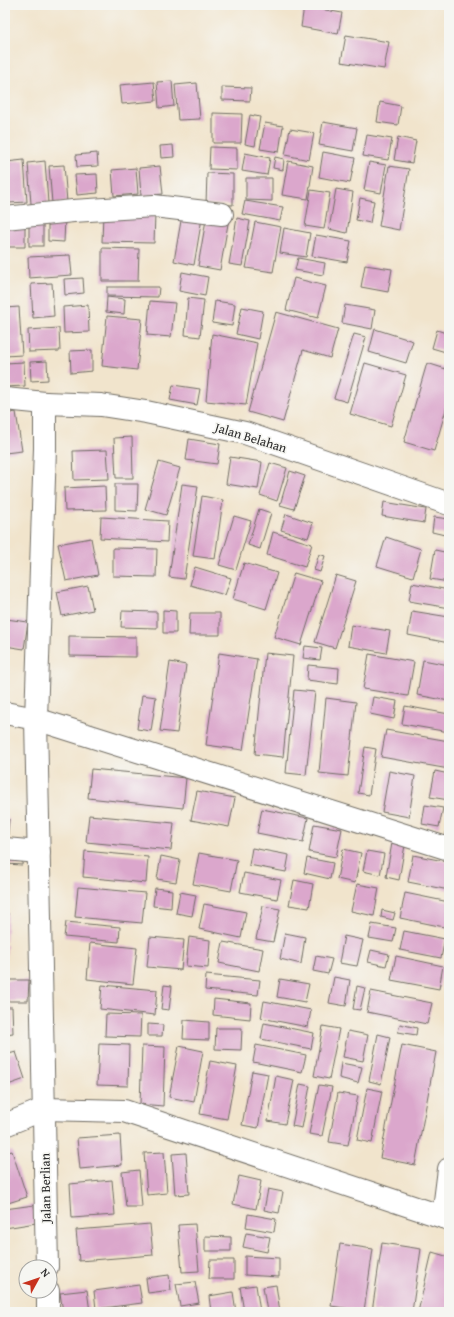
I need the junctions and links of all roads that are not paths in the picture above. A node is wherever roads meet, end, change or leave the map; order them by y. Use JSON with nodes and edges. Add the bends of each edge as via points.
{"nodes":[{"id":1,"x":222,"y":214,"type":"dead end"},
{"id":2,"x":5,"y":218,"type":"edge"},
{"id":3,"x":5,"y":399,"type":"edge"},
{"id":4,"x":45,"y":403,"type":"junction"},
{"id":5,"x":449,"y":504,"type":"edge"},
{"id":6,"x":5,"y":713,"type":"edge"},
{"id":7,"x":36,"y":719,"type":"junction"},
{"id":8,"x":5,"y":849,"type":"edge"},
{"id":9,"x":449,"y":849,"type":"edge"},
{"id":10,"x":39,"y":852,"type":"junction"},
{"id":11,"x":44,"y":1109,"type":"junction"},
{"id":12,"x":5,"y":1125,"type":"edge"},
{"id":13,"x":449,"y":1170,"type":"edge"},
{"id":14,"x":446,"y":1218,"type":"edge"},
{"id":15,"x":47,"y":1259,"type":"edge"},
{"id":16,"x":48,"y":1299,"type":"edge"},
{"id":17,"x":48,"y":1312,"type":"edge"}],
"edges":[{"from":1,"to":2,"type":"street","via":[[154,206]]},
{"from":3,"to":4,"type":"street","name":"Jalan Belahan"},
{"from":4,"to":5,"type":"street","name":"Jalan Belahan","via":[[101,405],[245,433]]},
{"from":4,"to":7,"type":"street","name":"Jalan Berlian"},
{"from":6,"to":7,"type":"street"},
{"from":7,"to":9,"type":"street"},
{"from":7,"to":10,"type":"street","name":"Jalan Berlian"},
{"from":8,"to":10,"type":"street"},
{"from":10,"to":11,"type":"street","name":"Jalan Berlian"},
{"from":11,"to":12,"type":"street"},
{"from":11,"to":14,"type":"street","via":[[124,1111]]},
{"from":11,"to":15,"type":"street","name":"Jalan Berlian"},
{"from":13,"to":14,"type":"street"},
{"from":16,"to":17,"type":"street"}]}
